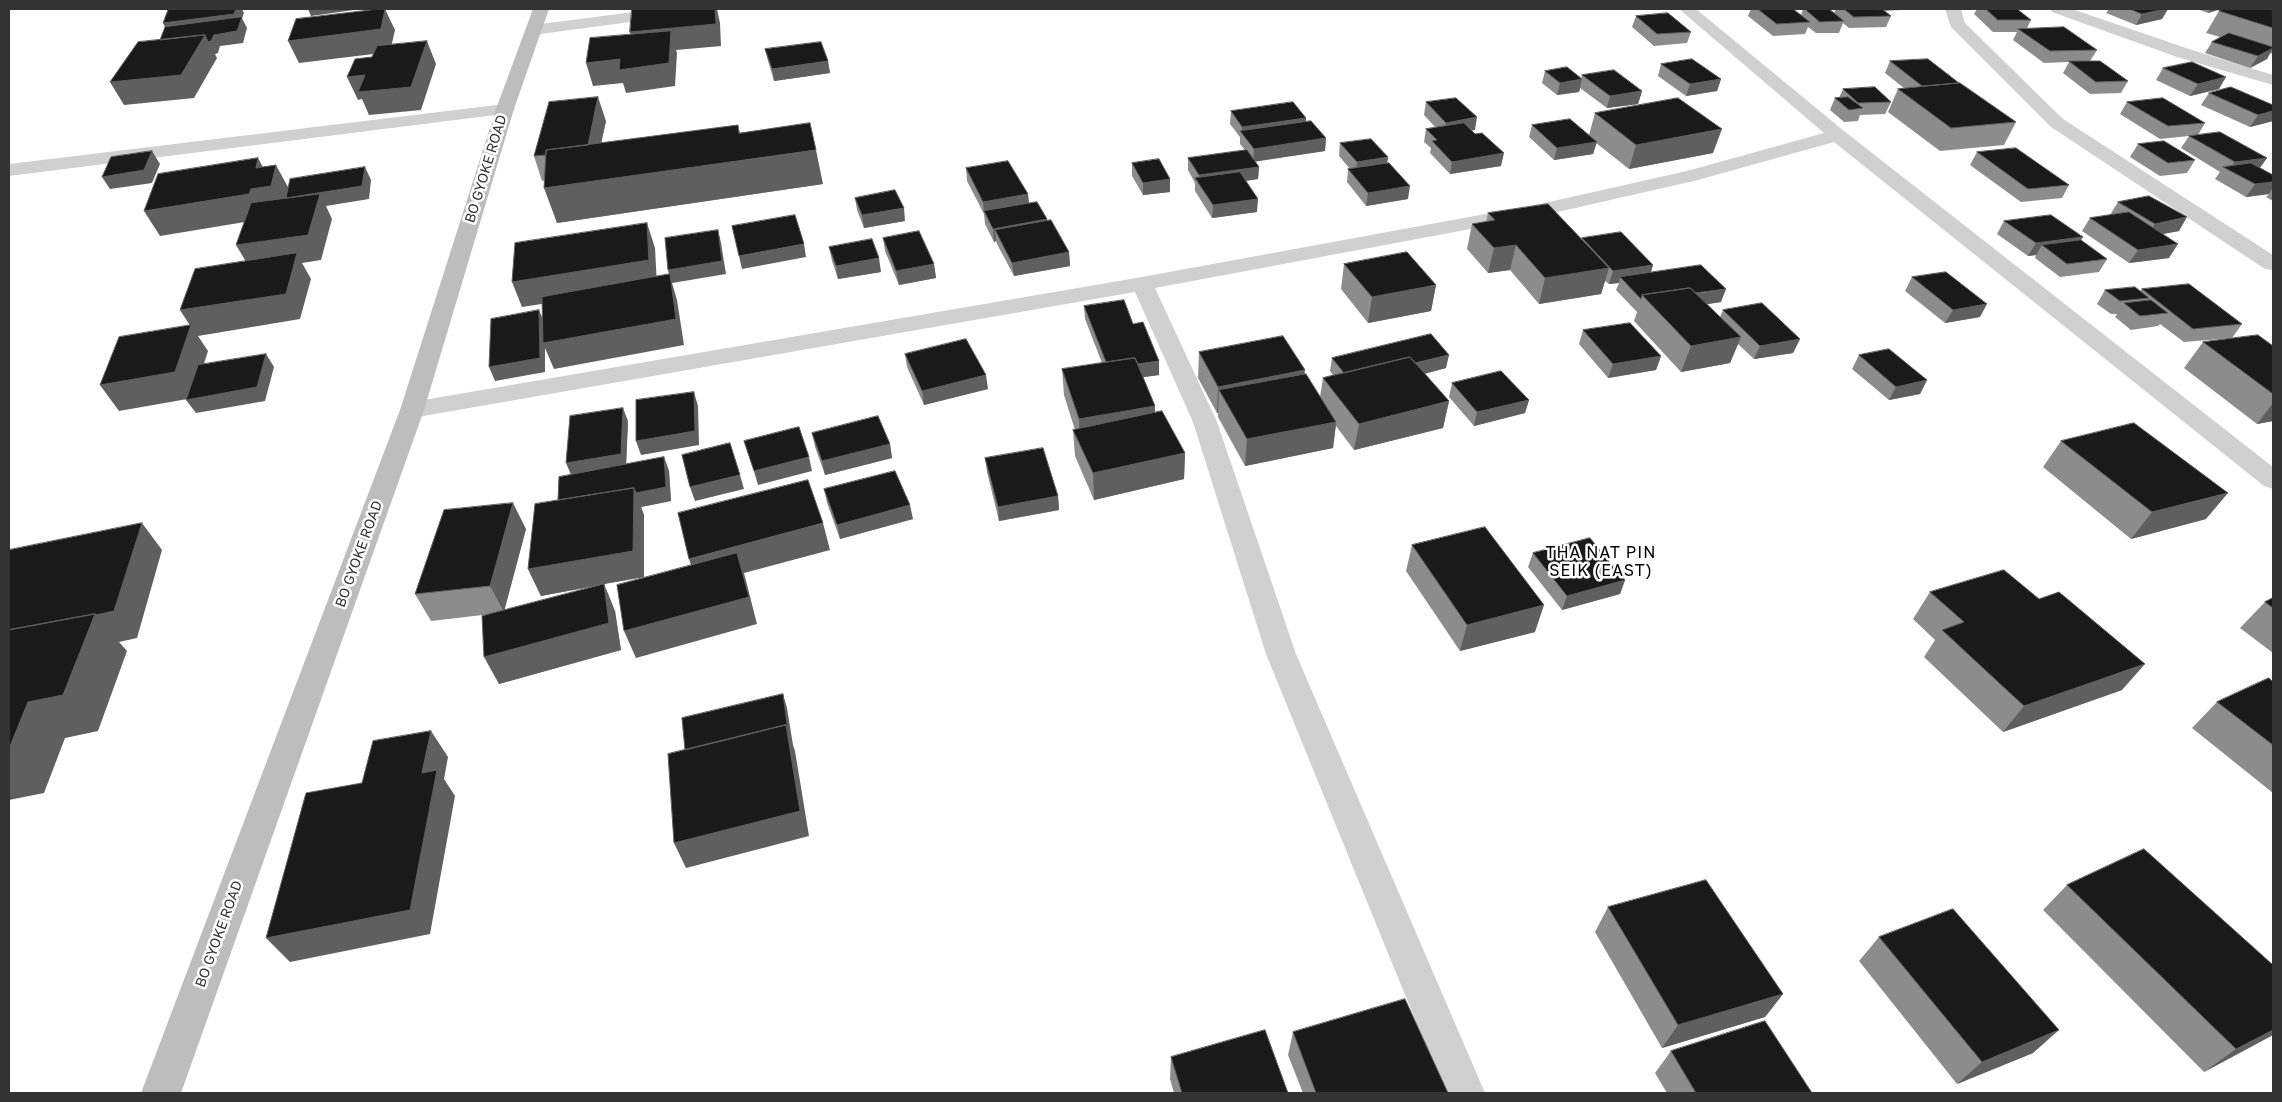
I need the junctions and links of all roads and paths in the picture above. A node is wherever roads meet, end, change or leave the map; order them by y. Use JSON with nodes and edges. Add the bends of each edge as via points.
{"nodes":[{"id":1,"x":690,"y":9,"type":"edge"},
{"id":2,"x":1687,"y":9,"type":"edge"},
{"id":3,"x":1953,"y":9,"type":"edge"},
{"id":4,"x":2058,"y":9,"type":"edge"},
{"id":5,"x":537,"y":19,"type":"edge"},
{"id":6,"x":2273,"y":80,"type":"edge"},
{"id":7,"x":505,"y":109,"type":"junction"},
{"id":8,"x":1837,"y":135,"type":"junction"},
{"id":9,"x":9,"y":170,"type":"edge"},
{"id":10,"x":2273,"y":264,"type":"edge"},
{"id":11,"x":1142,"y":284,"type":"junction"},
{"id":12,"x":412,"y":410,"type":"junction"},
{"id":13,"x":2273,"y":480,"type":"edge"},
{"id":14,"x":161,"y":1093,"type":"edge"},
{"id":15,"x":1465,"y":1093,"type":"edge"}],
"edges":[{"from":1,"to":5,"type":"street"},
{"from":2,"to":8,"type":"street"},
{"from":3,"to":10,"type":"street","via":[[1957,24],[2057,122]]},
{"from":4,"to":6,"type":"street","via":[[2183,53]]},
{"from":5,"to":7,"type":"street","name":"BO GYOKE ROAD"},
{"from":7,"to":9,"type":"street"},
{"from":7,"to":12,"type":"street","name":"BO GYOKE ROAD"},
{"from":8,"to":11,"type":"street","via":[[1690,176],[1540,210]]},
{"from":8,"to":13,"type":"street"},
{"from":11,"to":12,"type":"street"},
{"from":11,"to":15,"type":"street","via":[[1205,422],[1281,654]]},
{"from":12,"to":14,"type":"street","name":"BO GYOKE ROAD"}]}
